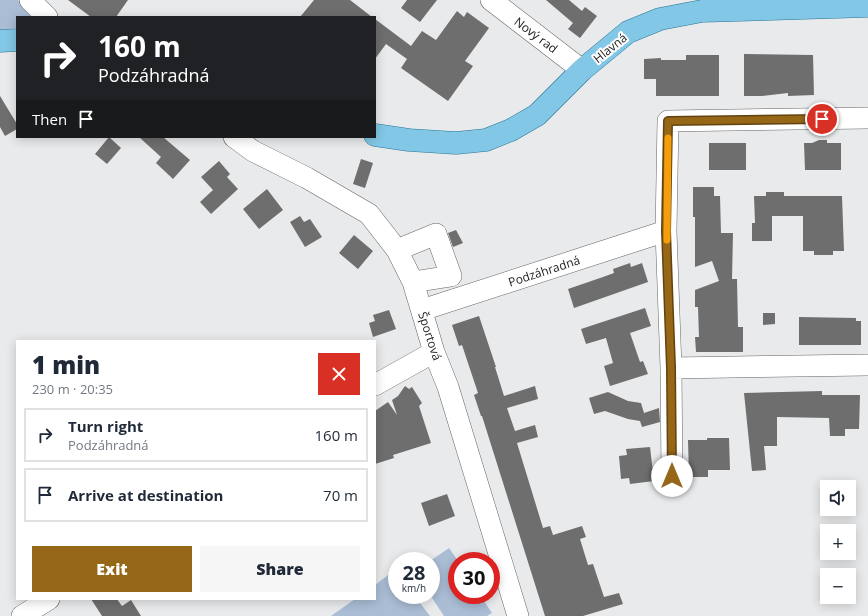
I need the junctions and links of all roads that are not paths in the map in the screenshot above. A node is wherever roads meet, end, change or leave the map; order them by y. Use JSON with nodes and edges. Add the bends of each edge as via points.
{"nodes":[{"id":1,"x":30,"y":0,"type":"edge"},
{"id":2,"x":490,"y":0,"type":"edge"},
{"id":3,"x":868,"y":6,"type":"edge"},
{"id":4,"x":46,"y":16,"type":"edge"},
{"id":5,"x":16,"y":40,"type":"edge"},
{"id":6,"x":0,"y":41,"type":"edge"},
{"id":7,"x":582,"y":70,"type":"junction"},
{"id":8,"x":868,"y":118,"type":"edge"},
{"id":9,"x":376,"y":136,"type":"edge"},
{"id":10,"x":235,"y":138,"type":"edge"},
{"id":11,"x":666,"y":231,"type":"junction"},
{"id":12,"x":397,"y":250,"type":"junction"},
{"id":13,"x":413,"y":282,"type":"junction"},
{"id":14,"x":422,"y":310,"type":"junction"},
{"id":15,"x":434,"y":352,"type":"junction"},
{"id":16,"x":868,"y":365,"type":"edge"},
{"id":17,"x":671,"y":368,"type":"junction"},
{"id":18,"x":376,"y":384,"type":"edge"},
{"id":19,"x":672,"y":476,"type":"dead end"},
{"id":20,"x":47,"y":600,"type":"edge"},
{"id":21,"x":22,"y":616,"type":"edge"},
{"id":22,"x":518,"y":616,"type":"edge"}],
"edges":[{"from":1,"to":4,"type":"street"},
{"from":2,"to":7,"type":"street","name":"Nový rad"},
{"from":3,"to":7,"type":"main road","name":"Hlavná","via":[[702,11],[660,19],[628,32]]},
{"from":5,"to":6,"type":"main road"},
{"from":7,"to":9,"type":"main road","name":"Hlavná","via":[[537,115],[511,130],[486,140],[456,143]]},
{"from":8,"to":11,"type":"street","via":[[668,121]]},
{"from":10,"to":12,"type":"street","name":"Športová","via":[[254,151],[370,214]]},
{"from":11,"to":14,"type":"street","name":"Podzáhradná"},
{"from":11,"to":17,"type":"street"},
{"from":12,"to":13,"type":"street","name":"Športová"},
{"from":12,"to":13,"type":"street","via":[[436,234],[450,276]]},
{"from":13,"to":14,"type":"street","name":"Športová"},
{"from":14,"to":15,"type":"street","name":"Športová"},
{"from":15,"to":18,"type":"street"},
{"from":15,"to":22,"type":"street","name":"Športová","via":[[448,387]]},
{"from":16,"to":17,"type":"street"},
{"from":17,"to":19,"type":"street"},
{"from":20,"to":21,"type":"street"}]}
